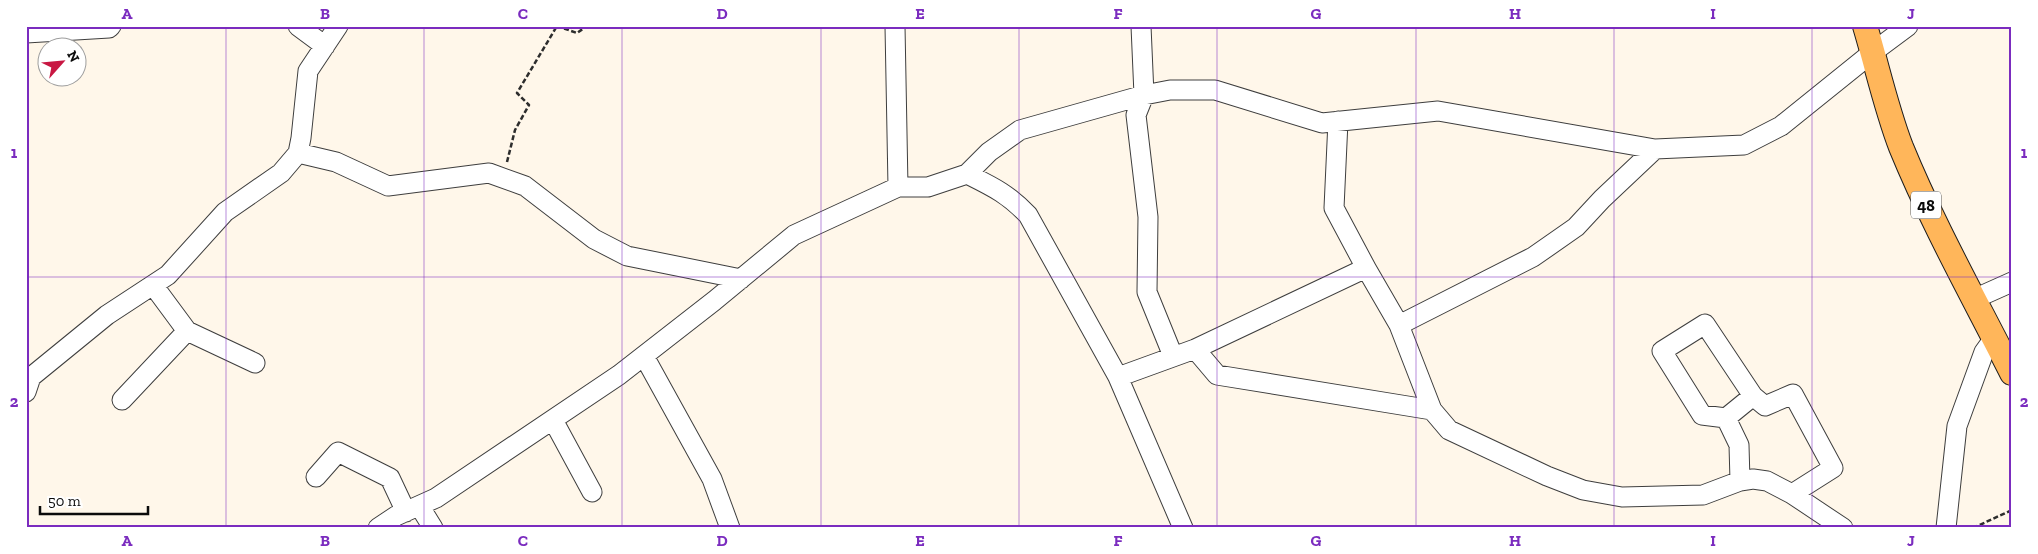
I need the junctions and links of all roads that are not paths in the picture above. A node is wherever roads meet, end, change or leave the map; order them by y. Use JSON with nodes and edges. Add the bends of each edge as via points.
{"nodes":[{"id":1,"x":111,"y":26,"type":"edge"},
{"id":2,"x":298,"y":26,"type":"edge"},
{"id":3,"x":338,"y":26,"type":"edge"},
{"id":4,"x":895,"y":26,"type":"edge"},
{"id":5,"x":1141,"y":26,"type":"edge"},
{"id":6,"x":1865,"y":26,"type":"edge"},
{"id":7,"x":1908,"y":26,"type":"edge"},
{"id":8,"x":26,"y":33,"type":"edge"},
{"id":9,"x":325,"y":46,"type":"junction"},
{"id":10,"x":1873,"y":52,"type":"junction"},
{"id":11,"x":1144,"y":95,"type":"junction"},
{"id":12,"x":1338,"y":121,"type":"junction"},
{"id":13,"x":1655,"y":149,"type":"junction"},
{"id":14,"x":298,"y":153,"type":"junction"},
{"id":15,"x":967,"y":174,"type":"junction"},
{"id":16,"x":898,"y":187,"type":"junction"},
{"id":17,"x":1366,"y":268,"type":"junction"},
{"id":18,"x":741,"y":279,"type":"junction"},
{"id":19,"x":2012,"y":282,"type":"edge"},
{"id":20,"x":153,"y":285,"type":"junction"},
{"id":21,"x":1974,"y":299,"type":"junction"},
{"id":22,"x":1399,"y":325,"type":"junction"},
{"id":23,"x":187,"y":331,"type":"junction"},
{"id":24,"x":1994,"y":338,"type":"junction"},
{"id":25,"x":1195,"y":349,"type":"junction"},
{"id":26,"x":644,"y":356,"type":"junction"},
{"id":27,"x":1173,"y":356,"type":"junction"},
{"id":28,"x":254,"y":363,"type":"dead end"},
{"id":29,"x":2012,"y":373,"type":"edge"},
{"id":30,"x":1118,"y":377,"type":"junction"},
{"id":31,"x":28,"y":380,"type":"edge"},
{"id":32,"x":1752,"y":396,"type":"junction"},
{"id":33,"x":122,"y":400,"type":"dead end"},
{"id":34,"x":1432,"y":410,"type":"junction"},
{"id":35,"x":1726,"y":418,"type":"junction"},
{"id":36,"x":553,"y":420,"type":"junction"},
{"id":37,"x":316,"y":477,"type":"dead end"},
{"id":38,"x":1740,"y":481,"type":"junction"},
{"id":39,"x":592,"y":492,"type":"dead end"},
{"id":40,"x":1792,"y":494,"type":"junction"},
{"id":41,"x":413,"y":510,"type":"junction"},
{"id":42,"x":378,"y":528,"type":"edge"},
{"id":43,"x":433,"y":528,"type":"edge"},
{"id":44,"x":730,"y":528,"type":"edge"},
{"id":45,"x":1183,"y":528,"type":"edge"},
{"id":46,"x":1843,"y":528,"type":"edge"},
{"id":47,"x":1946,"y":528,"type":"edge"}],
"edges":[{"from":1,"to":8,"type":"street"},
{"from":2,"to":9,"type":"street"},
{"from":3,"to":9,"type":"street"},
{"from":4,"to":16,"type":"street"},
{"from":5,"to":11,"type":"street"},
{"from":6,"to":10,"type":"main road","number":"48"},
{"from":7,"to":10,"type":"street"},
{"from":9,"to":14,"type":"street","via":[[308,71]]},
{"from":10,"to":13,"type":"street","via":[[1781,126],[1744,145]]},
{"from":10,"to":21,"type":"main road","number":"48","via":[[1901,145],[1925,202]]},
{"from":11,"to":12,"type":"street","via":[[1170,90],[1215,90],[1322,122]]},
{"from":11,"to":15,"type":"street","via":[[1020,130],[989,152]]},
{"from":11,"to":27,"type":"street","via":[[1136,115],[1148,217],[1148,292]]},
{"from":12,"to":13,"type":"street","via":[[1438,111]]},
{"from":12,"to":17,"type":"street","via":[[1334,208]]},
{"from":13,"to":22,"type":"street","via":[[1576,227],[1533,257]]},
{"from":14,"to":18,"type":"street","via":[[336,162],[388,186],[490,173],[526,186],[594,239],[627,256]]},
{"from":14,"to":20,"type":"street","via":[[281,173],[224,212],[168,275]]},
{"from":15,"to":16,"type":"street","via":[[928,187]]},
{"from":15,"to":30,"type":"street","via":[[1014,200],[1028,215]]},
{"from":16,"to":18,"type":"street","via":[[794,235]]},
{"from":17,"to":22,"type":"street"},
{"from":17,"to":25,"type":"street"},
{"from":18,"to":26,"type":"street"},
{"from":19,"to":21,"type":"street"},
{"from":20,"to":23,"type":"street"},
{"from":20,"to":31,"type":"street","via":[[107,315]]},
{"from":21,"to":24,"type":"main road","number":"48"},
{"from":22,"to":34,"type":"street"},
{"from":23,"to":28,"type":"street"},
{"from":23,"to":33,"type":"street"},
{"from":24,"to":29,"type":"main road","number":"48"},
{"from":24,"to":47,"type":"street","via":[[1984,352],[1957,426]]},
{"from":25,"to":27,"type":"street"},
{"from":25,"to":34,"type":"street","via":[[1217,375]]},
{"from":26,"to":36,"type":"street"},
{"from":26,"to":44,"type":"street","via":[[712,479]]},
{"from":27,"to":30,"type":"street"},
{"from":30,"to":45,"type":"street"},
{"from":32,"to":35,"type":"street"},
{"from":32,"to":35,"type":"street","via":[[1705,324],[1662,351],[1702,415]]},
{"from":32,"to":40,"type":"street","via":[[1765,406],[1793,394],[1833,468]]},
{"from":34,"to":38,"type":"street","via":[[1449,430],[1583,490],[1622,497],[1703,495]]},
{"from":35,"to":38,"type":"street","via":[[1740,445]]},
{"from":36,"to":39,"type":"street"},
{"from":36,"to":41,"type":"street"},
{"from":37,"to":41,"type":"street","via":[[338,452],[390,478]]},
{"from":38,"to":40,"type":"street","via":[[1767,481]]},
{"from":40,"to":46,"type":"street"},
{"from":41,"to":42,"type":"street"},
{"from":41,"to":43,"type":"street"}]}
